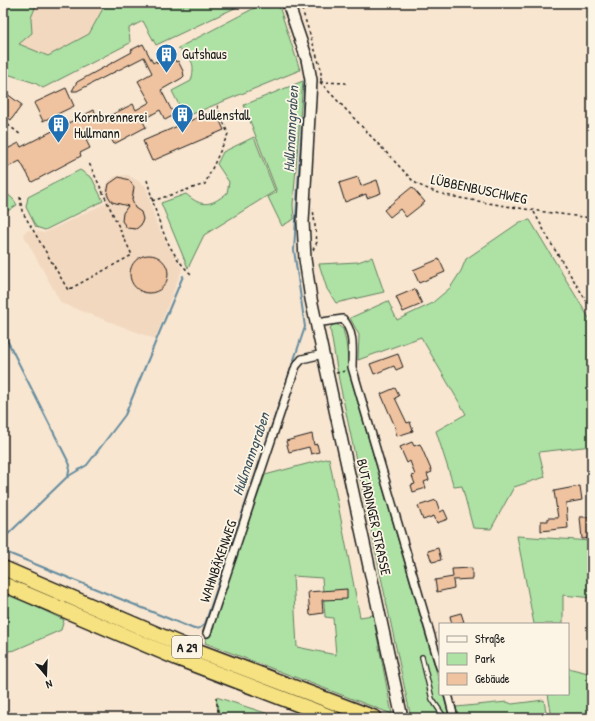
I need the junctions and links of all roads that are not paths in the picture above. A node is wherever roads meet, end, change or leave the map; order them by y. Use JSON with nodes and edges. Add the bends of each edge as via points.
{"nodes":[{"id":1,"x":288,"y":3,"type":"edge"},
{"id":2,"x":316,"y":323,"type":"junction"},
{"id":3,"x":323,"y":354,"type":"junction"},
{"id":4,"x":3,"y":568,"type":"edge"},
{"id":5,"x":3,"y":584,"type":"edge"},
{"id":6,"x":207,"y":633,"type":"dead end"},
{"id":7,"x":422,"y":657,"type":"dead end"},
{"id":8,"x":439,"y":664,"type":"edge"},
{"id":9,"x":448,"y":695,"type":"edge"},
{"id":10,"x":402,"y":717,"type":"edge"},
{"id":11,"x":334,"y":718,"type":"edge"},
{"id":12,"x":375,"y":718,"type":"edge"},
{"id":13,"x":449,"y":718,"type":"edge"},
{"id":14,"x":454,"y":718,"type":"edge"}],
"edges":[{"from":1,"to":2,"type":"street","name":"BUTJADINGER STRASSE","via":[[315,81],[303,222],[305,259]]},
{"from":2,"to":3,"type":"street","name":"BUTJADINGER STRASSE"},
{"from":2,"to":8,"type":"street","name":"BUTJADINGER STRASSE","via":[[342,319],[349,326],[353,342],[352,367]]},
{"from":3,"to":6,"type":"street","name":"WAHNBÄKENWEG","via":[[302,359],[296,366]]},
{"from":3,"to":10,"type":"street","name":"BUTJADINGER STRASSE"},
{"from":4,"to":12,"type":"highway","number":"A 29","via":[[182,645]]},
{"from":5,"to":11,"type":"highway","number":"A 29","via":[[177,658]]},
{"from":7,"to":13,"type":"lane","via":[[432,699],[444,716]]},
{"from":9,"to":14,"type":"street"}]}
